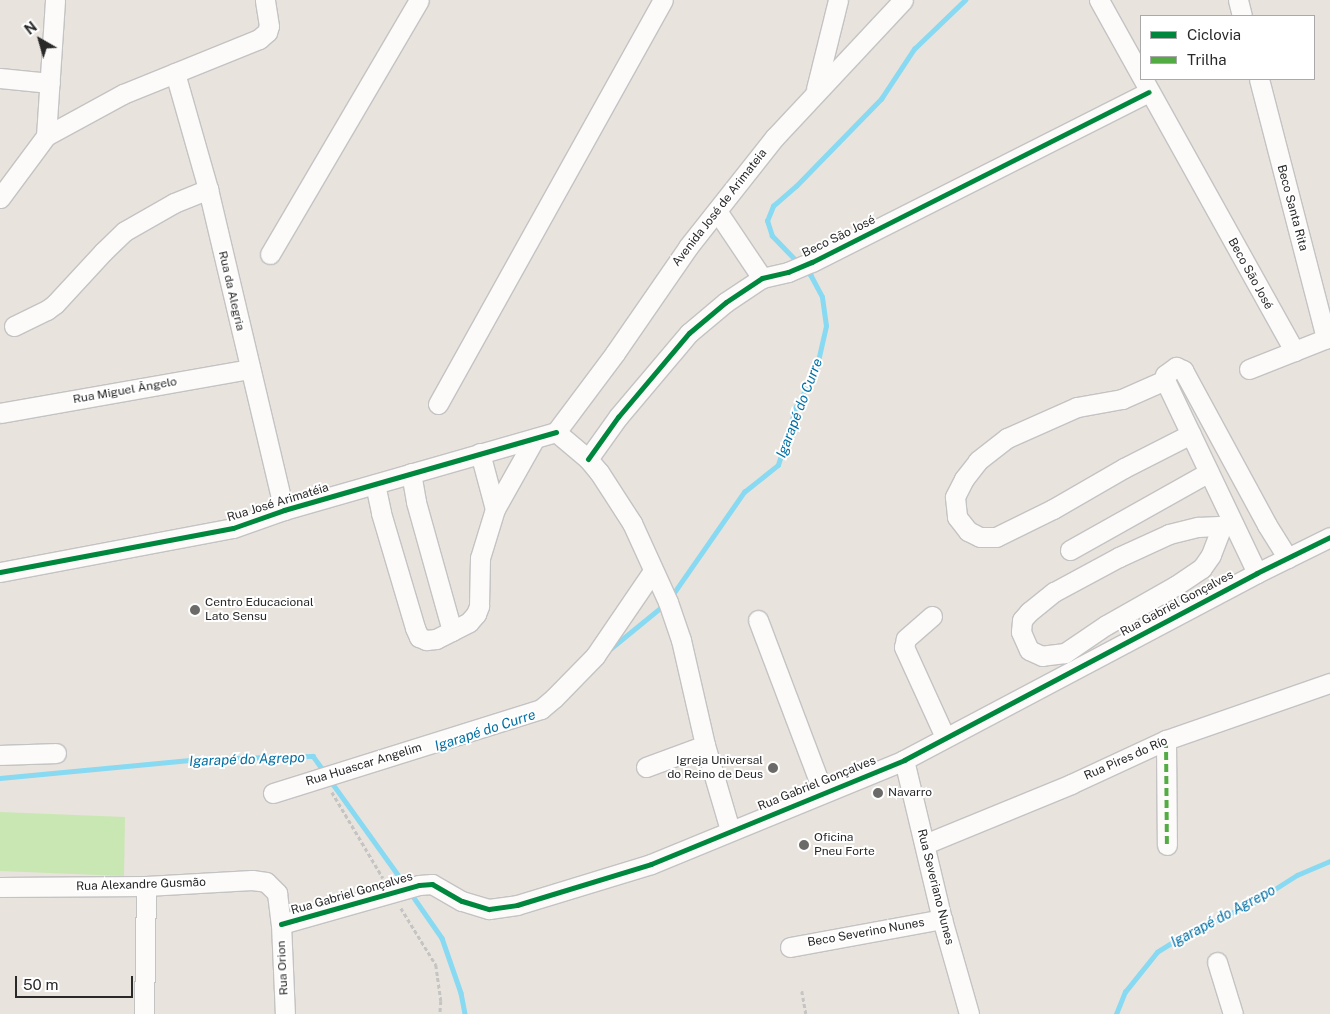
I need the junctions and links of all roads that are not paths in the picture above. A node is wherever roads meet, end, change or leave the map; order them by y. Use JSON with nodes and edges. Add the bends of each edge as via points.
{"nodes":[{"id":1,"x":55,"y":0,"type":"edge"},
{"id":2,"x":264,"y":0,"type":"edge"},
{"id":3,"x":419,"y":0,"type":"edge"},
{"id":4,"x":664,"y":0,"type":"edge"},
{"id":5,"x":903,"y":0,"type":"edge"},
{"id":6,"x":1099,"y":0,"type":"edge"},
{"id":7,"x":1238,"y":0,"type":"edge"},
{"id":8,"x":839,"y":1,"type":"edge"},
{"id":9,"x":1242,"y":15,"type":"edge"},
{"id":10,"x":174,"y":73,"type":"junction"},
{"id":11,"x":1140,"y":77,"type":"edge"},
{"id":12,"x":0,"y":78,"type":"edge"},
{"id":13,"x":1142,"y":80,"type":"edge"},
{"id":14,"x":1258,"y":80,"type":"edge"},
{"id":15,"x":50,"y":83,"type":"junction"},
{"id":16,"x":816,"y":91,"type":"junction"},
{"id":17,"x":1148,"y":92,"type":"junction"},
{"id":18,"x":46,"y":136,"type":"junction"},
{"id":19,"x":208,"y":189,"type":"junction"},
{"id":20,"x":0,"y":198,"type":"edge"},
{"id":21,"x":717,"y":211,"type":"junction"},
{"id":22,"x":270,"y":254,"type":"dead end"},
{"id":23,"x":762,"y":278,"type":"junction"},
{"id":24,"x":14,"y":326,"type":"dead end"},
{"id":25,"x":1328,"y":337,"type":"edge"},
{"id":26,"x":1294,"y":351,"type":"junction"},
{"id":27,"x":250,"y":369,"type":"junction"},
{"id":28,"x":1249,"y":369,"type":"dead end"},
{"id":29,"x":1165,"y":380,"type":"junction"},
{"id":30,"x":438,"y":404,"type":"dead end"},
{"id":31,"x":0,"y":413,"type":"edge"},
{"id":32,"x":556,"y":432,"type":"junction"},
{"id":33,"x":1190,"y":434,"type":"junction"},
{"id":34,"x":535,"y":438,"type":"junction"},
{"id":35,"x":480,"y":453,"type":"junction"},
{"id":36,"x":588,"y":459,"type":"junction"},
{"id":37,"x":1209,"y":472,"type":"junction"},
{"id":38,"x":411,"y":473,"type":"junction"},
{"id":39,"x":375,"y":484,"type":"junction"},
{"id":40,"x":495,"y":509,"type":"junction"},
{"id":41,"x":284,"y":510,"type":"junction"},
{"id":42,"x":1228,"y":526,"type":"junction"},
{"id":43,"x":1330,"y":537,"type":"edge"},
{"id":44,"x":1070,"y":550,"type":"dead end"},
{"id":45,"x":1288,"y":558,"type":"junction"},
{"id":46,"x":654,"y":571,"type":"junction"},
{"id":47,"x":0,"y":572,"type":"edge"},
{"id":48,"x":1257,"y":573,"type":"junction"},
{"id":49,"x":932,"y":616,"type":"dead end"},
{"id":50,"x":758,"y":620,"type":"dead end"},
{"id":51,"x":452,"y":631,"type":"junction"},
{"id":52,"x":1330,"y":683,"type":"edge"},
{"id":53,"x":945,"y":737,"type":"junction"},
{"id":54,"x":1166,"y":740,"type":"junction"},
{"id":55,"x":705,"y":745,"type":"junction"},
{"id":56,"x":56,"y":753,"type":"dead end"},
{"id":57,"x":0,"y":755,"type":"edge"},
{"id":58,"x":904,"y":760,"type":"junction"},
{"id":59,"x":646,"y":767,"type":"dead end"},
{"id":60,"x":273,"y":792,"type":"dead end"},
{"id":61,"x":823,"y":792,"type":"junction"},
{"id":62,"x":730,"y":830,"type":"junction"},
{"id":63,"x":925,"y":844,"type":"junction"},
{"id":64,"x":1167,"y":845,"type":"dead end"},
{"id":65,"x":0,"y":886,"type":"edge"},
{"id":66,"x":146,"y":886,"type":"junction"},
{"id":67,"x":277,"y":892,"type":"joint"},
{"id":68,"x":942,"y":918,"type":"junction"},
{"id":69,"x":281,"y":924,"type":"junction"},
{"id":70,"x":790,"y":946,"type":"dead end"},
{"id":71,"x":1217,"y":962,"type":"dead end"},
{"id":72,"x":144,"y":1014,"type":"edge"},
{"id":73,"x":285,"y":1014,"type":"edge"},
{"id":74,"x":969,"y":1014,"type":"edge"},
{"id":75,"x":1232,"y":1014,"type":"edge"}],
"edges":[{"from":1,"to":15,"type":"street"},
{"from":2,"to":10,"type":"street","via":[[270,22],[267,32],[258,39]]},
{"from":3,"to":22,"type":"street"},
{"from":4,"to":30,"type":"street"},
{"from":5,"to":16,"type":"street","name":"Avenida José de Arimateia"},
{"from":6,"to":11,"type":"street","name":"Beco São José"},
{"from":7,"to":9,"type":"street"},
{"from":8,"to":16,"type":"street"},
{"from":10,"to":18,"type":"street","via":[[123,94]]},
{"from":10,"to":19,"type":"street","name":"Rua da Alegria"},
{"from":12,"to":15,"type":"street"},
{"from":13,"to":17,"type":"street","name":"Beco São José"},
{"from":14,"to":25,"type":"street","name":"Beco Santa Rita"},
{"from":15,"to":18,"type":"street"},
{"from":16,"to":21,"type":"street","name":"Avenida José de Arimateia"},
{"from":17,"to":23,"type":"street","name":"Beco São José","via":[[812,262]]},
{"from":17,"to":26,"type":"street","name":"Beco São José"},
{"from":18,"to":20,"type":"street"},
{"from":19,"to":24,"type":"street","via":[[125,231],[55,304]]},
{"from":19,"to":27,"type":"street","name":"Rua da Alegria"},
{"from":21,"to":23,"type":"street"},
{"from":21,"to":32,"type":"street","name":"Avenida José de Arimateia"},
{"from":23,"to":36,"type":"street","name":"Beco São José","via":[[689,333],[618,417]]},
{"from":25,"to":26,"type":"street"},
{"from":26,"to":28,"type":"street"},
{"from":27,"to":31,"type":"street","name":"Rua Miguel Ângelo"},
{"from":27,"to":41,"type":"street","name":"Rua da Alegria"},
{"from":29,"to":33,"type":"street"},
{"from":29,"to":33,"type":"street","via":[[1122,399],[1077,407],[1007,438],[978,461],[964,479],[955,497],[957,518],[968,531],[980,537],[996,537]]},
{"from":29,"to":45,"type":"street","via":[[1165,375],[1176,367],[1183,370]]},
{"from":32,"to":34,"type":"street","name":"Rua José Arimatéia"},
{"from":32,"to":36,"type":"street"},
{"from":33,"to":37,"type":"street"},
{"from":34,"to":35,"type":"street","name":"Rua José Arimatéia"},
{"from":34,"to":40,"type":"street"},
{"from":35,"to":38,"type":"street","name":"Rua José Arimatéia"},
{"from":35,"to":40,"type":"street"},
{"from":36,"to":46,"type":"street","via":[[632,523]]},
{"from":37,"to":42,"type":"street"},
{"from":37,"to":44,"type":"street"},
{"from":38,"to":39,"type":"street","name":"Rua José Arimatéia"},
{"from":38,"to":51,"type":"street"},
{"from":39,"to":41,"type":"street","name":"Rua José Arimatéia"},
{"from":39,"to":51,"type":"street","via":[[419,637],[436,639]]},
{"from":40,"to":51,"type":"street","via":[[480,558],[479,606],[469,622]]},
{"from":41,"to":47,"type":"street","name":"Rua José Arimatéia","via":[[199,536]]},
{"from":42,"to":42,"type":"street","via":[[1202,568],[1175,586],[1106,625],[1065,653],[1042,656],[1029,650],[1021,632],[1022,620],[1054,592],[1169,534],[1198,527]]},
{"from":42,"to":48,"type":"street"},
{"from":43,"to":45,"type":"street","name":"Rua Gabriel Gonçalves"},
{"from":45,"to":48,"type":"street","name":"Rua Gabriel Gonçalves"},
{"from":46,"to":55,"type":"street","via":[[681,640]]},
{"from":46,"to":60,"type":"street","name":"Rua Huascar Angelim","via":[[595,656],[541,709]]},
{"from":48,"to":53,"type":"street","name":"Rua Gabriel Gonçalves"},
{"from":49,"to":53,"type":"street","via":[[906,639],[904,647]]},
{"from":50,"to":61,"type":"street"},
{"from":52,"to":54,"type":"street","name":"Rua Pires do Río"},
{"from":53,"to":58,"type":"street","name":"Rua Gabriel Gonçalves"},
{"from":54,"to":63,"type":"street","name":"Rua Pires do Río","via":[[1071,784]]},
{"from":54,"to":64,"type":"street"},
{"from":55,"to":59,"type":"street"},
{"from":55,"to":62,"type":"street"},
{"from":56,"to":57,"type":"street"},
{"from":58,"to":61,"type":"street","name":"Rua Gabriel Gonçalves"},
{"from":58,"to":63,"type":"street","name":"Rua Severiano Nunes"},
{"from":61,"to":62,"type":"street","name":"Rua Gabriel Gonçalves"},
{"from":62,"to":69,"type":"street","name":"Rua Gabriel Gonçalves","via":[[651,864],[517,905],[489,909],[462,901],[432,884],[419,885]]},
{"from":63,"to":68,"type":"street","name":"Rua Severiano Nunes"},
{"from":65,"to":66,"type":"street","name":"Rua Alexandre Gusmão"},
{"from":66,"to":67,"type":"street","name":"Rua Alexandre Gusmão","via":[[252,880],[266,882]]},
{"from":66,"to":72,"type":"street"},
{"from":67,"to":69,"type":"street","name":"Rua Orion"},
{"from":68,"to":70,"type":"street","name":"Beco Severino Nunes"},
{"from":68,"to":74,"type":"street","name":"Rua Severiano Nunes"},
{"from":69,"to":73,"type":"street","name":"Rua Orion"},
{"from":71,"to":75,"type":"street"}]}
